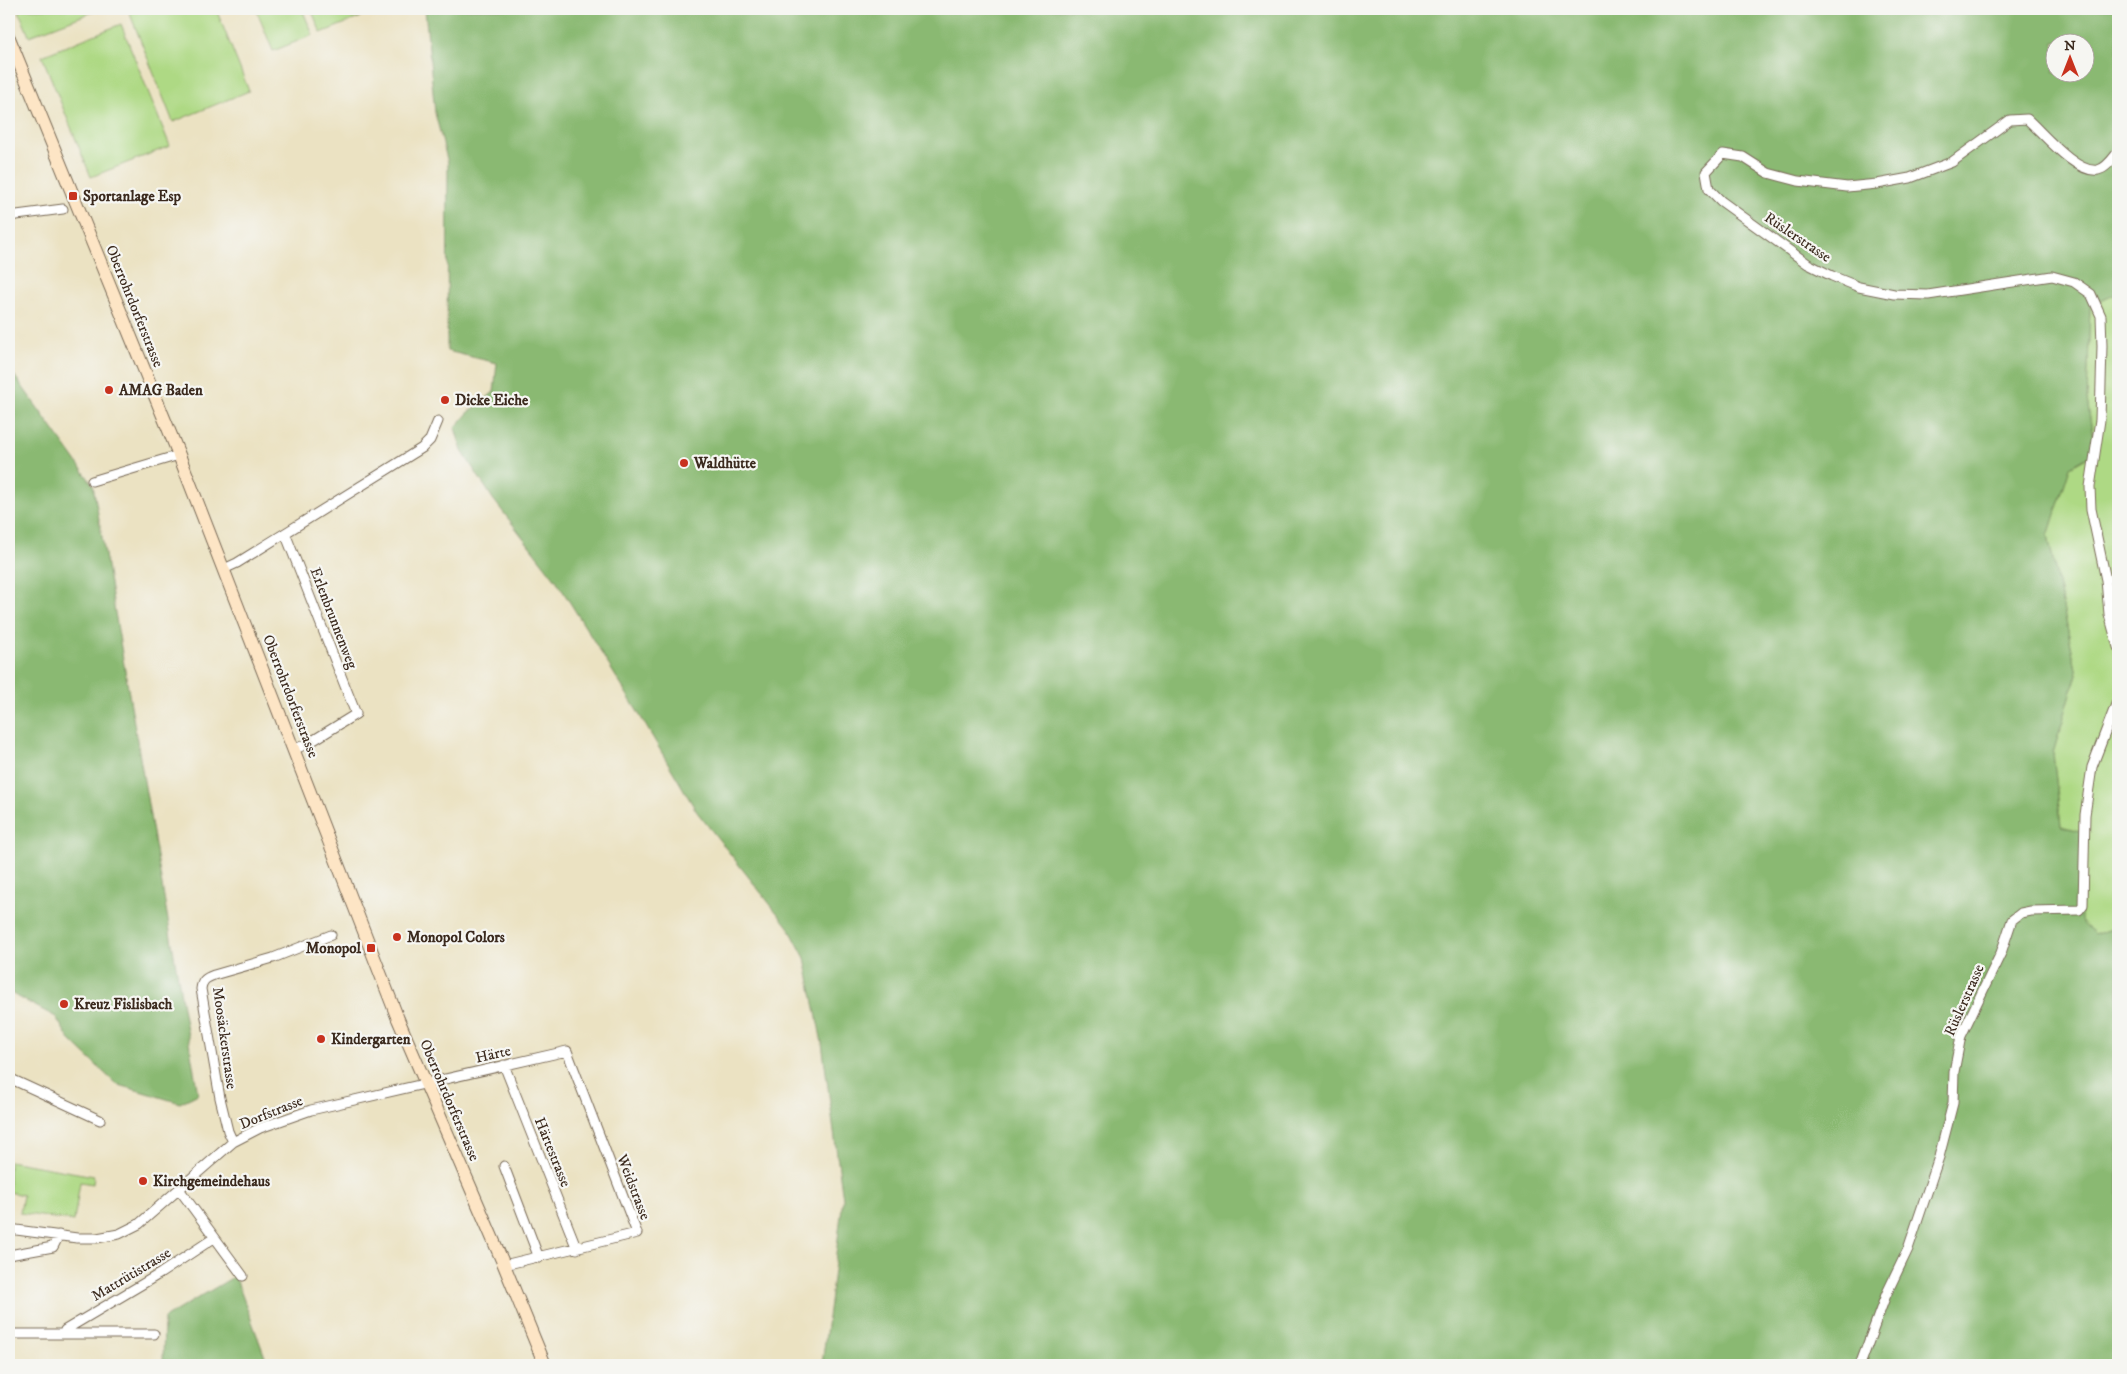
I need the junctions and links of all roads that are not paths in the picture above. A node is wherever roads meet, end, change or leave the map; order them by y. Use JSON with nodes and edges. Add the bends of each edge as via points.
{"nodes":[{"id":1,"x":9,"y":38,"type":"edge"},
{"id":2,"x":2118,"y":152,"type":"edge"},
{"id":3,"x":63,"y":209,"type":"dead end"},
{"id":4,"x":9,"y":216,"type":"edge"},
{"id":5,"x":438,"y":422,"type":"dead end"},
{"id":6,"x":179,"y":455,"type":"junction"},
{"id":7,"x":92,"y":481,"type":"dead end"},
{"id":8,"x":285,"y":533,"type":"junction"},
{"id":9,"x":224,"y":569,"type":"junction"},
{"id":10,"x":2118,"y":647,"type":"edge"},
{"id":11,"x":2118,"y":699,"type":"edge"},
{"id":12,"x":295,"y":749,"type":"junction"},
{"id":13,"x":331,"y":935,"type":"dead end"},
{"id":14,"x":568,"y":1051,"type":"joint"},
{"id":15,"x":504,"y":1065,"type":"junction"},
{"id":16,"x":9,"y":1078,"type":"edge"},
{"id":17,"x":425,"y":1084,"type":"junction"},
{"id":18,"x":100,"y":1120,"type":"dead end"},
{"id":19,"x":234,"y":1142,"type":"junction"},
{"id":20,"x":504,"y":1166,"type":"dead end"},
{"id":21,"x":179,"y":1189,"type":"junction"},
{"id":22,"x":9,"y":1229,"type":"edge"},
{"id":23,"x":59,"y":1235,"type":"junction"},
{"id":24,"x":214,"y":1238,"type":"junction"},
{"id":25,"x":577,"y":1249,"type":"junction"},
{"id":26,"x":9,"y":1256,"type":"edge"},
{"id":27,"x":539,"y":1258,"type":"junction"},
{"id":28,"x":504,"y":1265,"type":"junction"},
{"id":29,"x":243,"y":1276,"type":"dead end"},
{"id":30,"x":9,"y":1334,"type":"edge"},
{"id":31,"x":64,"y":1334,"type":"junction"},
{"id":32,"x":154,"y":1334,"type":"dead end"},
{"id":33,"x":545,"y":1365,"type":"edge"},
{"id":34,"x":1860,"y":1365,"type":"edge"}],
"edges":[{"from":1,"to":6,"type":"main road","name":"Oberrohrdorferstrasse"},
{"from":2,"to":10,"type":"street","name":"Rüslerstrasse","via":[[2100,170],[2088,170],[2072,161],[2027,119],[2020,118],[2010,120],[1952,162],[1910,178],[1877,184],[1847,187],[1798,181],[1768,172],[1743,157],[1723,154],[1706,172],[1710,189],[1721,201],[1808,264],[1859,287],[1928,296],[2052,276],[2074,282],[2091,294],[2101,316],[2102,346],[2100,420],[2090,487],[2091,509]]},
{"from":3,"to":4,"type":"street"},
{"from":5,"to":8,"type":"street","via":[[430,440],[422,448]]},
{"from":6,"to":7,"type":"street"},
{"from":6,"to":9,"type":"main road","name":"Oberrohrdorferstrasse"},
{"from":8,"to":9,"type":"street"},
{"from":8,"to":12,"type":"street","name":"Erlenbrunnenweg","via":[[356,714]]},
{"from":9,"to":12,"type":"main road","name":"Oberrohrdorferstrasse"},
{"from":11,"to":34,"type":"street","name":"Rüslerstrasse","via":[[2092,767],[2085,815],[2083,905],[2079,910],[2071,911],[2031,911],[2016,916],[2010,925],[2001,953],[1961,1036],[1954,1072],[1953,1103],[1936,1166],[1908,1249]]},
{"from":12,"to":17,"type":"main road","name":"Oberrohrdorferstrasse"},
{"from":13,"to":19,"type":"street","name":"Moosäckerstrasse","via":[[273,958],[214,975],[202,983],[220,1098]]},
{"from":14,"to":15,"type":"street","name":"Härte"},
{"from":14,"to":25,"type":"street","name":"Weidstrasse","via":[[637,1233]]},
{"from":15,"to":17,"type":"street","name":"Härte"},
{"from":15,"to":25,"type":"street","name":"Härtestrasse"},
{"from":16,"to":18,"type":"street"},
{"from":17,"to":19,"type":"street","name":"Dorfstrasse","via":[[311,1110],[260,1128]]},
{"from":17,"to":28,"type":"main road","name":"Oberrohrdorferstrasse"},
{"from":19,"to":21,"type":"street","name":"Dorfstrasse"},
{"from":20,"to":27,"type":"street"},
{"from":21,"to":23,"type":"street","name":"Dorfstrasse","via":[[139,1224],[119,1234],[97,1238]]},
{"from":21,"to":24,"type":"street"},
{"from":22,"to":23,"type":"street","name":"Dorfstrasse"},
{"from":23,"to":26,"type":"street","via":[[52,1247]]},
{"from":24,"to":29,"type":"street"},
{"from":24,"to":31,"type":"street","name":"Mattrütistrasse","via":[[162,1273],[64,1330]]},
{"from":25,"to":27,"type":"street","name":"Weidstrasse"},
{"from":27,"to":28,"type":"street","name":"Weidstrasse"},
{"from":28,"to":33,"type":"main road","name":"Oberrohrdorferstrasse"},
{"from":30,"to":31,"type":"street"},
{"from":31,"to":32,"type":"street"}]}
